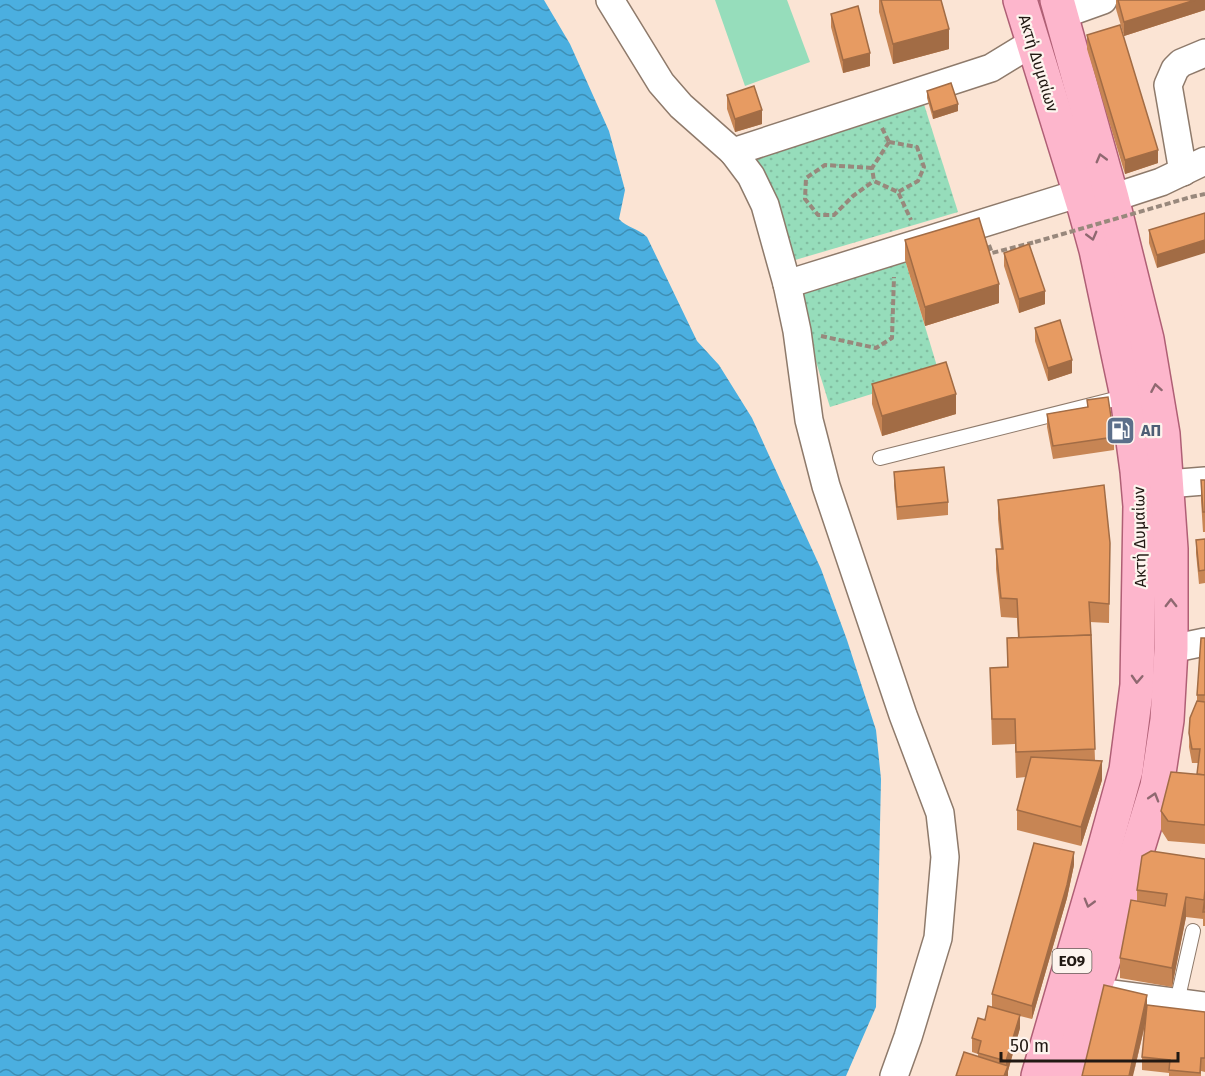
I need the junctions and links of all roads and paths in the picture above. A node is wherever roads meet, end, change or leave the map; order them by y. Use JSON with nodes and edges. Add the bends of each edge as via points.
{"nodes":[{"id":1,"x":610,"y":0,"type":"edge"},
{"id":2,"x":1020,"y":0,"type":"edge"},
{"id":3,"x":1103,"y":0,"type":"edge"},
{"id":4,"x":1059,"y":7,"type":"edge"},
{"id":5,"x":1032,"y":43,"type":"junction"},
{"id":6,"x":1205,"y":53,"type":"edge"},
{"id":7,"x":733,"y":152,"type":"junction"},
{"id":8,"x":872,"y":168,"type":"junction"},
{"id":9,"x":1193,"y":177,"type":"edge"},
{"id":10,"x":874,"y":182,"type":"junction"},
{"id":11,"x":898,"y":192,"type":"junction"},
{"id":12,"x":1080,"y":193,"type":"junction"},
{"id":13,"x":1205,"y":194,"type":"edge"},
{"id":14,"x":1112,"y":198,"type":"junction"},
{"id":15,"x":912,"y":224,"type":"dead end"},
{"id":16,"x":1035,"y":242,"type":"dead end"},
{"id":17,"x":896,"y":250,"type":"junction"},
{"id":18,"x":787,"y":284,"type":"junction"},
{"id":19,"x":797,"y":331,"type":"junction"},
{"id":20,"x":1127,"y":396,"type":"junction"},
{"id":21,"x":880,"y":458,"type":"dead end"},
{"id":22,"x":1205,"y":481,"type":"edge"},
{"id":23,"x":1167,"y":484,"type":"junction"},
{"id":24,"x":1205,"y":642,"type":"edge"},
{"id":25,"x":1171,"y":649,"type":"junction"},
{"id":26,"x":1192,"y":931,"type":"dead end"},
{"id":27,"x":1093,"y":991,"type":"junction"},
{"id":28,"x":1177,"y":1002,"type":"junction"},
{"id":29,"x":1205,"y":1006,"type":"edge"},
{"id":30,"x":894,"y":1076,"type":"edge"},
{"id":31,"x":1038,"y":1076,"type":"edge"},
{"id":32,"x":1068,"y":1076,"type":"edge"}],
"edges":[{"from":1,"to":7,"type":"street","via":[[661,83]]},
{"from":2,"to":5,"type":"main road","name":"Ακτή Δυμαίων","number":"ΕΟ9"},
{"from":3,"to":4,"type":"street"},
{"from":14,"to":4,"type":"main road","name":"Ακτή Δυμαίων","number":"ΕΟ9","one_way":true},
{"from":5,"to":7,"type":"street","via":[[991,68]]},
{"from":5,"to":12,"type":"main road","name":"Ακτή Δυμαίων","number":"ΕΟ9"},
{"from":6,"to":9,"type":"street","via":[[1181,63],[1168,85]]},
{"from":7,"to":18,"type":"street","via":[[751,176],[765,205]]},
{"from":8,"to":10,"type":"path"},
{"from":8,"to":10,"type":"path","via":[[825,165],[806,178],[805,199],[818,215],[834,215]]},
{"from":8,"to":11,"type":"path","via":[[889,142],[917,147],[924,167],[918,181]]},
{"from":9,"to":13,"type":"path"},
{"from":9,"to":14,"type":"street","via":[[1161,182]]},
{"from":9,"to":16,"type":"path","bridge":true},
{"from":10,"to":11,"type":"path"},
{"from":11,"to":15,"type":"path"},
{"from":12,"to":17,"type":"street"},
{"from":12,"to":20,"type":"main road","name":"Ακτή Δυμαίων","number":"ΕΟ9","one_way":true},
{"from":23,"to":14,"type":"main road","name":"Ακτή Δυμαίων","number":"ΕΟ9","one_way":true,"via":[[1156,385]]},
{"from":17,"to":18,"type":"street"},
{"from":17,"to":19,"type":"path","via":[[892,338],[876,348]]},
{"from":18,"to":19,"type":"street"},
{"from":19,"to":30,"type":"street","via":[[809,420],[826,486],[903,716],[940,813],[945,857],[938,938]]},
{"from":20,"to":21,"type":"lane"},
{"from":20,"to":31,"type":"main road","name":"Ακτή Δυμαίων","number":"ΕΟ9","one_way":true,"via":[[1140,506],[1140,614],[1134,717],[1126,770]]},
{"from":22,"to":23,"type":"street"},
{"from":25,"to":23,"type":"main road","name":"Ακτή Δυμαίων","number":"ΕΟ9","one_way":true},
{"from":24,"to":25,"type":"street"},
{"from":27,"to":25,"type":"main road","name":"Ακτή Δυμαίων","number":"ΕΟ9","one_way":true,"via":[[1157,786],[1167,720]]},
{"from":26,"to":28,"type":"lane"},
{"from":27,"to":28,"type":"street"},
{"from":27,"to":32,"type":"main road","name":"Ακτή Δυμαίων","number":"ΕΟ9"},
{"from":28,"to":29,"type":"street"}]}
